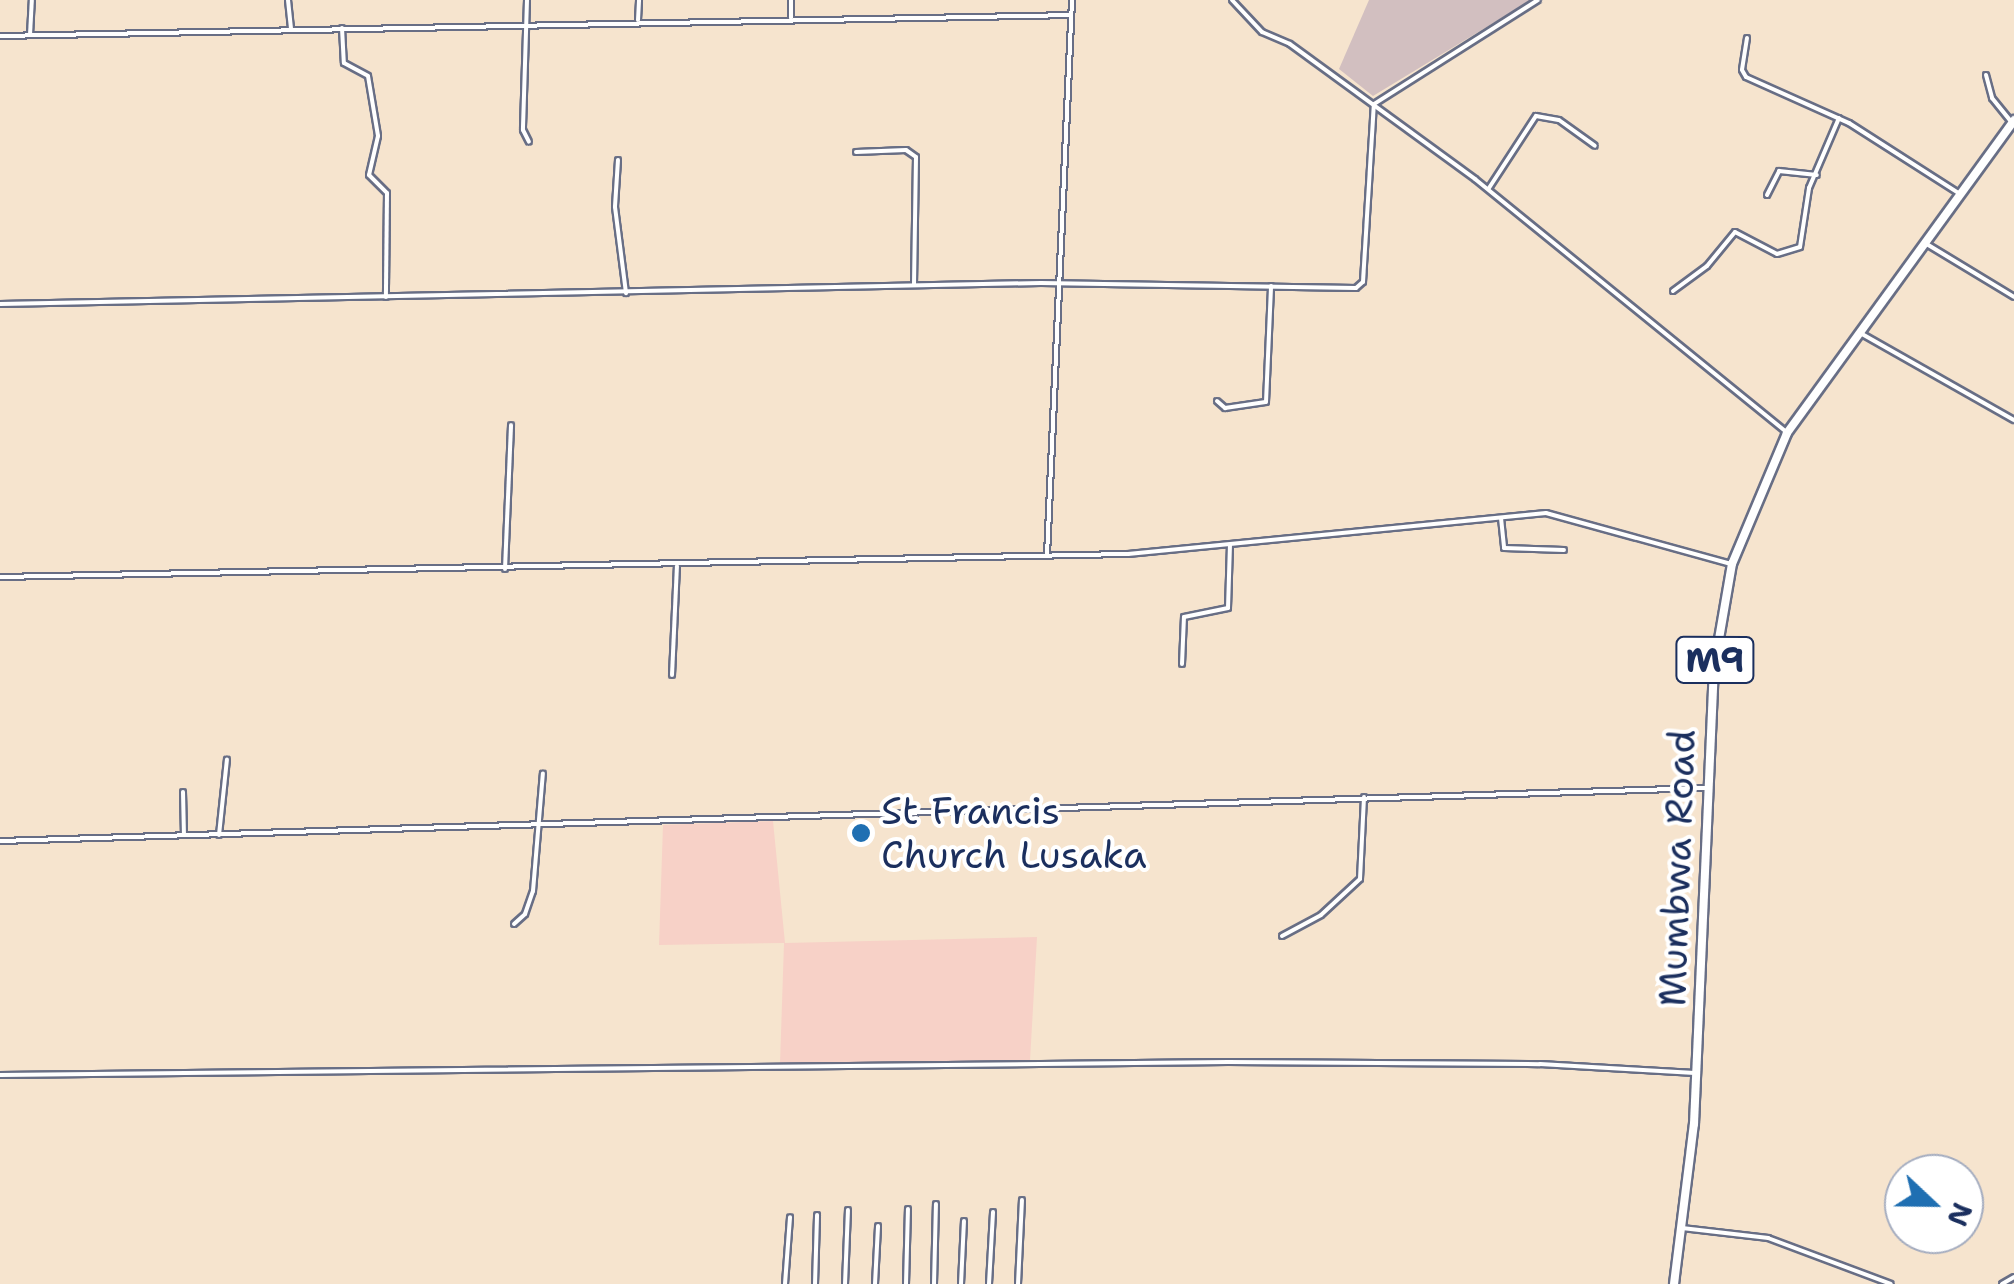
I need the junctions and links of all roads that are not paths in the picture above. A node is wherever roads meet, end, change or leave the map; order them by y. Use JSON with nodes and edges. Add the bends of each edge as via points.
{"nodes":[{"id":1,"x":32,"y":0,"type":"edge"},
{"id":2,"x":288,"y":0,"type":"edge"},
{"id":3,"x":527,"y":0,"type":"edge"},
{"id":4,"x":639,"y":0,"type":"edge"},
{"id":5,"x":792,"y":0,"type":"edge"},
{"id":6,"x":1072,"y":0,"type":"edge"},
{"id":7,"x":1232,"y":0,"type":"edge"},
{"id":8,"x":1538,"y":0,"type":"edge"},
{"id":9,"x":1071,"y":14,"type":"junction"},
{"id":10,"x":790,"y":18,"type":"junction"},
{"id":11,"x":638,"y":21,"type":"junction"},
{"id":12,"x":526,"y":24,"type":"junction"},
{"id":13,"x":342,"y":28,"type":"junction"},
{"id":14,"x":291,"y":30,"type":"junction"},
{"id":15,"x":0,"y":36,"type":"edge"},
{"id":16,"x":30,"y":36,"type":"junction"},
{"id":17,"x":1748,"y":38,"type":"dead end"},
{"id":18,"x":1986,"y":75,"type":"dead end"},
{"id":19,"x":1374,"y":104,"type":"junction"},
{"id":20,"x":1839,"y":118,"type":"junction"},
{"id":21,"x":2013,"y":122,"type":"edge"},
{"id":22,"x":529,"y":142,"type":"dead end"},
{"id":23,"x":1595,"y":146,"type":"dead end"},
{"id":24,"x":856,"y":152,"type":"dead end"},
{"id":25,"x":618,"y":160,"type":"dead end"},
{"id":26,"x":1817,"y":174,"type":"junction"},
{"id":27,"x":1488,"y":190,"type":"junction"},
{"id":28,"x":1960,"y":194,"type":"junction"},
{"id":29,"x":1767,"y":195,"type":"dead end"},
{"id":30,"x":1925,"y":242,"type":"junction"},
{"id":31,"x":1058,"y":284,"type":"junction"},
{"id":32,"x":914,"y":285,"type":"junction"},
{"id":33,"x":1271,"y":286,"type":"junction"},
{"id":34,"x":1673,"y":291,"type":"dead end"},
{"id":35,"x":626,"y":293,"type":"junction"},
{"id":36,"x":386,"y":296,"type":"junction"},
{"id":37,"x":2014,"y":297,"type":"edge"},
{"id":38,"x":0,"y":304,"type":"edge"},
{"id":39,"x":1858,"y":332,"type":"junction"},
{"id":40,"x":1217,"y":402,"type":"dead end"},
{"id":41,"x":2014,"y":420,"type":"edge"},
{"id":42,"x":511,"y":425,"type":"dead end"},
{"id":43,"x":1787,"y":434,"type":"junction"},
{"id":44,"x":1501,"y":518,"type":"junction"},
{"id":45,"x":1230,"y":544,"type":"junction"},
{"id":46,"x":1564,"y":550,"type":"dead end"},
{"id":47,"x":1047,"y":556,"type":"junction"},
{"id":48,"x":1732,"y":564,"type":"junction"},
{"id":49,"x":677,"y":566,"type":"junction"},
{"id":50,"x":505,"y":569,"type":"junction"},
{"id":51,"x":0,"y":577,"type":"edge"},
{"id":52,"x":1182,"y":664,"type":"dead end"},
{"id":53,"x":672,"y":675,"type":"dead end"},
{"id":54,"x":227,"y":759,"type":"dead end"},
{"id":55,"x":543,"y":773,"type":"dead end"},
{"id":56,"x":1707,"y":788,"type":"junction"},
{"id":57,"x":183,"y":792,"type":"dead end"},
{"id":58,"x":1364,"y":796,"type":"junction"},
{"id":59,"x":540,"y":824,"type":"junction"},
{"id":60,"x":219,"y":834,"type":"junction"},
{"id":61,"x":184,"y":836,"type":"junction"},
{"id":62,"x":0,"y":840,"type":"edge"},
{"id":63,"x":514,"y":924,"type":"dead end"},
{"id":64,"x":1282,"y":936,"type":"dead end"},
{"id":65,"x":1696,"y":1073,"type":"junction"},
{"id":66,"x":0,"y":1075,"type":"edge"},
{"id":67,"x":1022,"y":1200,"type":"dead end"},
{"id":68,"x":936,"y":1204,"type":"dead end"},
{"id":69,"x":908,"y":1209,"type":"dead end"},
{"id":70,"x":848,"y":1210,"type":"dead end"},
{"id":71,"x":993,"y":1212,"type":"dead end"},
{"id":72,"x":817,"y":1215,"type":"dead end"},
{"id":73,"x":790,"y":1217,"type":"dead end"},
{"id":74,"x":964,"y":1221,"type":"dead end"},
{"id":75,"x":878,"y":1226,"type":"dead end"},
{"id":76,"x":1682,"y":1228,"type":"junction"},
{"id":77,"x":2014,"y":1277,"type":"edge"},
{"id":78,"x":786,"y":1284,"type":"edge"},
{"id":79,"x":815,"y":1284,"type":"edge"},
{"id":80,"x":845,"y":1284,"type":"edge"},
{"id":81,"x":875,"y":1284,"type":"edge"},
{"id":82,"x":906,"y":1284,"type":"edge"},
{"id":83,"x":934,"y":1284,"type":"edge"},
{"id":84,"x":961,"y":1284,"type":"edge"},
{"id":85,"x":989,"y":1284,"type":"edge"},
{"id":86,"x":1018,"y":1284,"type":"edge"},
{"id":87,"x":1674,"y":1284,"type":"edge"},
{"id":88,"x":1891,"y":1284,"type":"edge"},
{"id":89,"x":2002,"y":1284,"type":"edge"}],
"edges":[{"from":1,"to":16,"type":"street"},
{"from":2,"to":14,"type":"street"},
{"from":3,"to":12,"type":"street"},
{"from":4,"to":11,"type":"street"},
{"from":5,"to":10,"type":"street"},
{"from":6,"to":9,"type":"street"},
{"from":7,"to":19,"type":"street","via":[[1262,32],[1290,44]]},
{"from":8,"to":19,"type":"street"},
{"from":9,"to":10,"type":"street"},
{"from":9,"to":31,"type":"street"},
{"from":10,"to":11,"type":"street"},
{"from":11,"to":12,"type":"street"},
{"from":12,"to":13,"type":"street"},
{"from":12,"to":22,"type":"street","via":[[523,130]]},
{"from":13,"to":14,"type":"street"},
{"from":13,"to":36,"type":"street","via":[[342,59],[368,76],[378,136],[369,175],[386,194]]},
{"from":14,"to":16,"type":"street"},
{"from":15,"to":16,"type":"street"},
{"from":17,"to":20,"type":"street","via":[[1744,75]]},
{"from":18,"to":21,"type":"street","via":[[1992,98]]},
{"from":19,"to":27,"type":"street"},
{"from":19,"to":33,"type":"street","via":[[1362,285]]},
{"from":20,"to":26,"type":"street"},
{"from":20,"to":28,"type":"street"},
{"from":21,"to":28,"type":"main road","name":"Mumbwa Road","number":"M9"},
{"from":23,"to":27,"type":"street","via":[[1558,120],[1536,116]]},
{"from":24,"to":32,"type":"street","via":[[906,150],[916,157]]},
{"from":25,"to":35,"type":"street","via":[[615,206]]},
{"from":26,"to":29,"type":"street","via":[[1779,171]]},
{"from":26,"to":34,"type":"street","via":[[1799,248],[1777,254],[1735,232],[1707,266]]},
{"from":27,"to":43,"type":"street"},
{"from":28,"to":30,"type":"main road","name":"Mumbwa Road","number":"M9"},
{"from":30,"to":37,"type":"street"},
{"from":30,"to":39,"type":"main road","name":"Mumbwa Road","number":"M9"},
{"from":31,"to":32,"type":"street"},
{"from":31,"to":33,"type":"street"},
{"from":31,"to":47,"type":"street"},
{"from":32,"to":35,"type":"street"},
{"from":33,"to":40,"type":"street","via":[[1264,404],[1225,408]]},
{"from":35,"to":36,"type":"street"},
{"from":36,"to":38,"type":"street"},
{"from":39,"to":41,"type":"street"},
{"from":39,"to":43,"type":"main road","name":"Mumbwa Road","number":"M9"},
{"from":42,"to":50,"type":"street"},
{"from":43,"to":48,"type":"main road","name":"Mumbwa Road","number":"M9"},
{"from":44,"to":45,"type":"street"},
{"from":44,"to":46,"type":"street","via":[[1504,548]]},
{"from":44,"to":48,"type":"street","via":[[1557,515]]},
{"from":45,"to":47,"type":"street"},
{"from":45,"to":52,"type":"street","via":[[1228,608],[1184,617]]},
{"from":47,"to":49,"type":"street"},
{"from":48,"to":56,"type":"main road","name":"Mumbwa Road","number":"M9","via":[[1714,668]]},
{"from":49,"to":50,"type":"street"},
{"from":49,"to":53,"type":"street"},
{"from":50,"to":51,"type":"street"},
{"from":54,"to":60,"type":"street"},
{"from":55,"to":59,"type":"street"},
{"from":56,"to":58,"type":"street"},
{"from":56,"to":65,"type":"main road","name":"Mumbwa Road","number":"M9"},
{"from":57,"to":61,"type":"street"},
{"from":58,"to":59,"type":"street"},
{"from":58,"to":64,"type":"street","via":[[1360,879],[1322,914]]},
{"from":59,"to":60,"type":"street"},
{"from":59,"to":63,"type":"street","via":[[531,900]]},
{"from":60,"to":61,"type":"street"},
{"from":61,"to":62,"type":"street"},
{"from":65,"to":66,"type":"street","via":[[1540,1064],[1218,1062]]},
{"from":65,"to":76,"type":"main road","name":"Mumbwa Road","number":"M9"},
{"from":67,"to":86,"type":"street"},
{"from":68,"to":83,"type":"street"},
{"from":69,"to":82,"type":"street"},
{"from":70,"to":80,"type":"street"},
{"from":71,"to":85,"type":"street"},
{"from":72,"to":79,"type":"street"},
{"from":73,"to":78,"type":"street"},
{"from":74,"to":84,"type":"street"},
{"from":75,"to":81,"type":"street"},
{"from":76,"to":87,"type":"main road","name":"Mumbwa Road","number":"M9"},
{"from":76,"to":88,"type":"street","via":[[1768,1238]]},
{"from":77,"to":89,"type":"street"}]}
